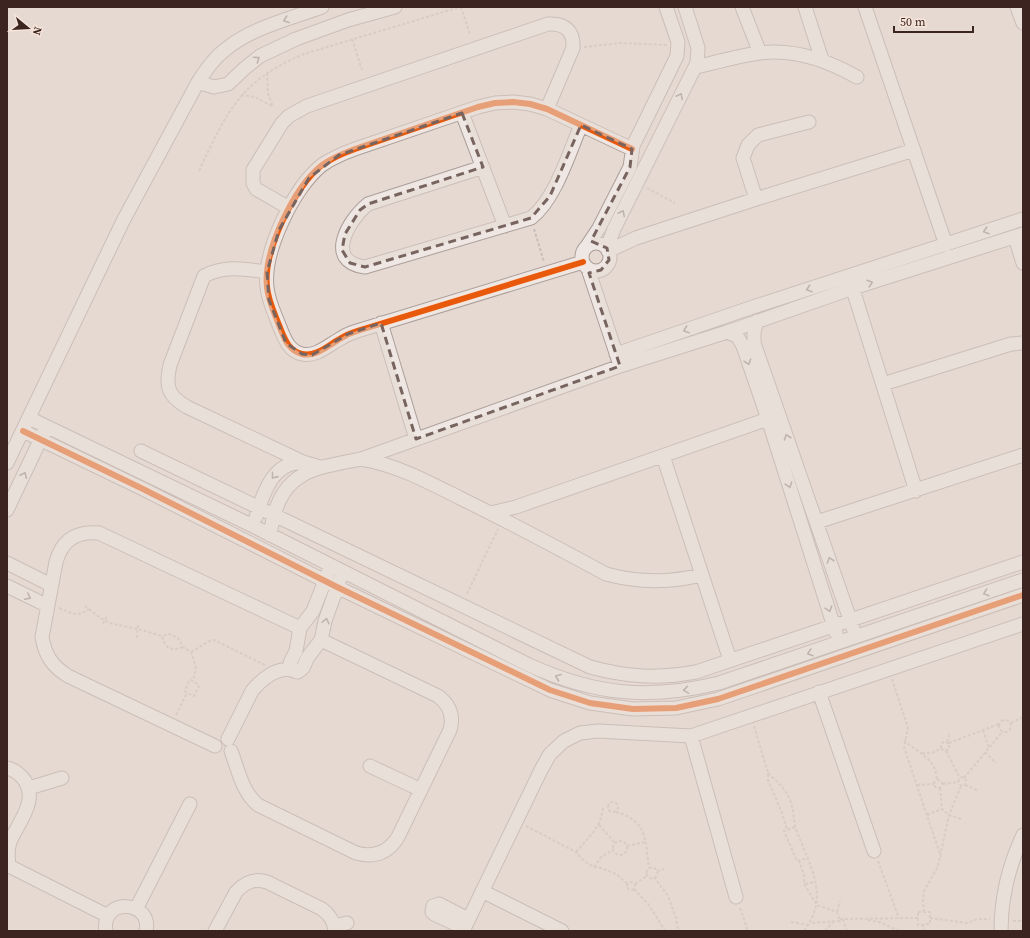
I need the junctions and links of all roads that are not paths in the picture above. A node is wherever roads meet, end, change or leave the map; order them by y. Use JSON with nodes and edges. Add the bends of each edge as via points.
{"nodes":[{"id":1,"x":322,"y":7,"type":"edge"},
{"id":2,"x":666,"y":7,"type":"edge"},
{"id":3,"x":685,"y":7,"type":"edge"},
{"id":4,"x":742,"y":7,"type":"edge"},
{"id":5,"x":805,"y":7,"type":"edge"},
{"id":6,"x":865,"y":7,"type":"edge"},
{"id":7,"x":1017,"y":7,"type":"edge"},
{"id":8,"x":389,"y":8,"type":"edge"},
{"id":9,"x":1023,"y":22,"type":"edge"},
{"id":10,"x":678,"y":48,"type":"junction"},
{"id":11,"x":760,"y":53,"type":"junction"},
{"id":12,"x":698,"y":54,"type":"junction"},
{"id":13,"x":822,"y":60,"type":"junction"},
{"id":14,"x":671,"y":68,"type":"junction"},
{"id":15,"x":693,"y":72,"type":"junction"},
{"id":16,"x":856,"y":77,"type":"dead end"},
{"id":17,"x":198,"y":82,"type":"junction"},
{"id":18,"x":547,"y":109,"type":"junction"},
{"id":19,"x":462,"y":113,"type":"junction"},
{"id":20,"x":809,"y":122,"type":"dead end"},
{"id":21,"x":581,"y":125,"type":"junction"},
{"id":22,"x":634,"y":144,"type":"junction"},
{"id":23,"x":654,"y":148,"type":"junction"},
{"id":24,"x":914,"y":150,"type":"junction"},
{"id":25,"x":483,"y":167,"type":"junction"},
{"id":26,"x":630,"y":167,"type":"junction"},
{"id":27,"x":643,"y":171,"type":"junction"},
{"id":28,"x":756,"y":199,"type":"junction"},
{"id":29,"x":289,"y":208,"type":"junction"},
{"id":30,"x":1023,"y":219,"type":"edge"},
{"id":31,"x":505,"y":226,"type":"junction"},
{"id":32,"x":1019,"y":236,"type":"edge"},
{"id":33,"x":946,"y":244,"type":"junction"},
{"id":34,"x":587,"y":246,"type":"junction"},
{"id":35,"x":607,"y":249,"type":"junction"},
{"id":36,"x":1023,"y":262,"type":"edge"},
{"id":37,"x":585,"y":265,"type":"junction"},
{"id":38,"x":267,"y":272,"type":"junction"},
{"id":39,"x":845,"y":284,"type":"junction"},
{"id":40,"x":750,"y":308,"type":"junction"},
{"id":41,"x":756,"y":322,"type":"junction"},
{"id":42,"x":381,"y":324,"type":"junction"},
{"id":43,"x":727,"y":332,"type":"junction"},
{"id":44,"x":1023,"y":343,"type":"edge"},
{"id":45,"x":618,"y":360,"type":"junction"},
{"id":46,"x":883,"y":384,"type":"junction"},
{"id":47,"x":29,"y":418,"type":"junction"},
{"id":48,"x":768,"y":419,"type":"junction"},
{"id":49,"x":47,"y":426,"type":"junction"},
{"id":50,"x":23,"y":430,"type":"junction"},
{"id":51,"x":67,"y":436,"type":"junction"},
{"id":52,"x":40,"y":439,"type":"junction"},
{"id":53,"x":416,"y":439,"type":"junction"},
{"id":54,"x":61,"y":449,"type":"junction"},
{"id":55,"x":141,"y":451,"type":"dead end"},
{"id":56,"x":1023,"y":455,"type":"edge"},
{"id":57,"x":663,"y":456,"type":"junction"},
{"id":58,"x":361,"y":459,"type":"junction"},
{"id":59,"x":7,"y":463,"type":"edge"},
{"id":60,"x":315,"y":465,"type":"junction"},
{"id":61,"x":916,"y":491,"type":"junction"},
{"id":62,"x":258,"y":508,"type":"junction"},
{"id":63,"x":7,"y":510,"type":"edge"},
{"id":64,"x":274,"y":515,"type":"junction"},
{"id":65,"x":497,"y":516,"type":"junction"},
{"id":66,"x":817,"y":522,"type":"junction"},
{"id":67,"x":253,"y":526,"type":"junction"},
{"id":68,"x":270,"y":535,"type":"junction"},
{"id":69,"x":1023,"y":562,"type":"edge"},
{"id":70,"x":7,"y":563,"type":"edge"},
{"id":71,"x":331,"y":565,"type":"junction"},
{"id":72,"x":343,"y":571,"type":"junction"},
{"id":73,"x":701,"y":574,"type":"junction"},
{"id":74,"x":325,"y":580,"type":"junction"},
{"id":75,"x":1023,"y":580,"type":"edge"},
{"id":76,"x":7,"y":586,"type":"edge"},
{"id":77,"x":51,"y":586,"type":"junction"},
{"id":78,"x":337,"y":587,"type":"junction"},
{"id":79,"x":1023,"y":595,"type":"edge"},
{"id":80,"x":48,"y":606,"type":"junction"},
{"id":81,"x":851,"y":620,"type":"junction"},
{"id":82,"x":1023,"y":624,"type":"edge"},
{"id":83,"x":834,"y":626,"type":"junction"},
{"id":84,"x":300,"y":628,"type":"junction"},
{"id":85,"x":856,"y":637,"type":"junction"},
{"id":86,"x":321,"y":640,"type":"junction"},
{"id":87,"x":838,"y":643,"type":"junction"},
{"id":88,"x":730,"y":660,"type":"junction"},
{"id":89,"x":291,"y":670,"type":"junction"},
{"id":90,"x":819,"y":692,"type":"junction"},
{"id":91,"x":691,"y":736,"type":"junction"},
{"id":92,"x":230,"y":745,"type":"junction"},
{"id":93,"x":370,"y":766,"type":"dead end"},
{"id":94,"x":7,"y":768,"type":"edge"},
{"id":95,"x":62,"y":778,"type":"dead end"},
{"id":96,"x":29,"y":788,"type":"junction"},
{"id":97,"x":421,"y":790,"type":"junction"},
{"id":98,"x":190,"y":804,"type":"dead end"},
{"id":99,"x":1023,"y":835,"type":"edge"},
{"id":100,"x":874,"y":851,"type":"road end"},
{"id":101,"x":8,"y":866,"type":"edge"},
{"id":102,"x":482,"y":891,"type":"junction"},
{"id":103,"x":736,"y":897,"type":"road end"},
{"id":104,"x":136,"y":909,"type":"junction"},
{"id":105,"x":108,"y":916,"type":"junction"},
{"id":106,"x":465,"y":926,"type":"edge"},
{"id":107,"x":1001,"y":926,"type":"edge"},
{"id":108,"x":339,"y":927,"type":"edge"},
{"id":109,"x":106,"y":931,"type":"edge"},
{"id":110,"x":146,"y":931,"type":"edge"},
{"id":111,"x":215,"y":931,"type":"edge"},
{"id":112,"x":562,"y":931,"type":"edge"}],
"edges":[{"from":1,"to":17,"type":"street","one_way":true,"via":[[243,37],[220,54]]},
{"from":2,"to":10,"type":"street"},
{"from":3,"to":12,"type":"street"},
{"from":4,"to":11,"type":"street"},
{"from":5,"to":13,"type":"street"},
{"from":6,"to":24,"type":"street"},
{"from":7,"to":9,"type":"street"},
{"from":17,"to":8,"type":"street","one_way":true,"via":[[214,88],[228,84],[260,56],[277,47],[348,20]]},
{"from":10,"to":12,"type":"street","via":[[689,48]]},
{"from":10,"to":14,"type":"street"},
{"from":11,"to":13,"type":"street","via":[[785,52]]},
{"from":11,"to":15,"type":"street"},
{"from":12,"to":15,"type":"street"},
{"from":13,"to":16,"type":"street"},
{"from":14,"to":15,"type":"street","via":[[682,78]]},
{"from":14,"to":22,"type":"street"},
{"from":23,"to":15,"type":"street","one_way":true},
{"from":17,"to":47,"type":"street","via":[[123,221]]},
{"from":18,"to":19,"type":"street","via":[[513,102],[495,103]]},
{"from":18,"to":21,"type":"street"},
{"from":18,"to":29,"type":"street","via":[[573,48],[570,32],[556,23],[307,106],[282,123],[253,170],[252,177],[256,189]]},
{"from":19,"to":25,"type":"street"},
{"from":19,"to":29,"type":"street","via":[[339,155],[322,165],[309,178]]},
{"from":20,"to":28,"type":"street","via":[[758,135],[748,144],[743,158]]},
{"from":21,"to":22,"type":"street"},
{"from":21,"to":31,"type":"street","via":[[550,196],[539,212],[531,218]]},
{"from":22,"to":23,"type":"street"},
{"from":22,"to":26,"type":"street"},
{"from":23,"to":27,"type":"street"},
{"from":24,"to":28,"type":"street"},
{"from":24,"to":33,"type":"street"},
{"from":25,"to":31,"type":"street"},
{"from":25,"to":31,"type":"street","via":[[368,204],[354,218],[345,234],[342,250],[350,263],[365,267]]},
{"from":26,"to":27,"type":"street","via":[[638,166]]},
{"from":26,"to":34,"type":"street"},
{"from":35,"to":27,"type":"street","one_way":true,"via":[[614,229]]},
{"from":28,"to":35,"type":"street"},
{"from":29,"to":38,"type":"street","via":[[271,250]]},
{"from":30,"to":33,"type":"street","one_way":true},
{"from":32,"to":36,"type":"street"},
{"from":39,"to":32,"type":"street","one_way":true},
{"from":33,"to":39,"type":"street"},
{"from":34,"to":35,"type":"street","via":[[596,244]]},
{"from":34,"to":37,"type":"street","via":[[582,253]]},
{"from":35,"to":37,"type":"street","via":[[609,260],[605,268],[596,271]]},
{"from":37,"to":42,"type":"street","via":[[548,272]]},
{"from":37,"to":45,"type":"street"},
{"from":38,"to":42,"type":"street","via":[[269,300],[286,343],[293,350],[312,355],[348,334]]},
{"from":38,"to":60,"type":"street","via":[[225,268],[204,276],[170,365],[167,378],[169,390],[176,400],[187,407]]},
{"from":39,"to":40,"type":"street","one_way":true},
{"from":39,"to":41,"type":"street"},
{"from":39,"to":46,"type":"street"},
{"from":40,"to":41,"type":"street","via":[[749,316]]},
{"from":40,"to":45,"type":"street","one_way":true},
{"from":41,"to":43,"type":"street"},
{"from":66,"to":41,"type":"street","one_way":true,"via":[[754,343]]},
{"from":42,"to":53,"type":"street"},
{"from":43,"to":45,"type":"street"},
{"from":43,"to":48,"type":"street","one_way":true,"via":[[732,333],[740,341]]},
{"from":44,"to":46,"type":"street","via":[[1011,344]]},
{"from":45,"to":53,"type":"street"},
{"from":46,"to":61,"type":"street"},
{"from":47,"to":49,"type":"street"},
{"from":47,"to":50,"type":"street"},
{"from":48,"to":57,"type":"street"},
{"from":48,"to":83,"type":"street","one_way":true},
{"from":49,"to":51,"type":"street"},
{"from":49,"to":52,"type":"street"},
{"from":50,"to":52,"type":"street"},
{"from":50,"to":59,"type":"street"},
{"from":51,"to":54,"type":"street","via":[[60,442]]},
{"from":51,"to":67,"type":"street"},
{"from":52,"to":54,"type":"street"},
{"from":63,"to":52,"type":"street","one_way":true},
{"from":53,"to":58,"type":"street"},
{"from":54,"to":74,"type":"street"},
{"from":55,"to":62,"type":"street"},
{"from":56,"to":61,"type":"street"},
{"from":57,"to":65,"type":"street","via":[[516,507]]},
{"from":57,"to":73,"type":"street"},
{"from":58,"to":60,"type":"street"},
{"from":58,"to":65,"type":"street","via":[[404,470]]},
{"from":60,"to":62,"type":"street","one_way":true,"via":[[292,464],[278,471],[265,489]]},
{"from":60,"to":64,"type":"street","via":[[290,485]]},
{"from":61,"to":66,"type":"street"},
{"from":62,"to":64,"type":"street"},
{"from":62,"to":67,"type":"street"},
{"from":64,"to":68,"type":"street"},
{"from":64,"to":88,"type":"street","via":[[590,667],[611,673],[646,677],[674,676],[696,672]]},
{"from":65,"to":73,"type":"street","via":[[606,574],[654,582],[678,580]]},
{"from":81,"to":66,"type":"street","one_way":true},
{"from":67,"to":68,"type":"street"},
{"from":68,"to":71,"type":"street"},
{"from":69,"to":81,"type":"street"},
{"from":70,"to":77,"type":"street"},
{"from":71,"to":72,"type":"street"},
{"from":71,"to":74,"type":"street"},
{"from":72,"to":78,"type":"street"},
{"from":87,"to":72,"type":"street","one_way":true,"via":[[700,688],[661,693],[603,690],[565,680],[529,665]]},
{"from":73,"to":88,"type":"street"},
{"from":74,"to":78,"type":"street"},
{"from":74,"to":84,"type":"street","via":[[313,611]]},
{"from":75,"to":85,"type":"street","one_way":true},
{"from":76,"to":80,"type":"street","one_way":true},
{"from":77,"to":80,"type":"street"},
{"from":77,"to":84,"type":"street","via":[[57,558],[64,545],[80,534],[99,533]]},
{"from":78,"to":79,"type":"street","via":[[550,690],[590,703],[640,709],[676,708],[718,699]]},
{"from":86,"to":78,"type":"street","one_way":true},
{"from":80,"to":92,"type":"street","via":[[42,637],[47,656],[60,671],[215,746],[222,738]]},
{"from":81,"to":83,"type":"street"},
{"from":81,"to":85,"type":"street"},
{"from":82,"to":90,"type":"street"},
{"from":83,"to":87,"type":"street"},
{"from":83,"to":88,"type":"street"},
{"from":84,"to":89,"type":"street","via":[[296,651],[290,663]]},
{"from":85,"to":87,"type":"street"},
{"from":86,"to":89,"type":"street","via":[[301,670]]},
{"from":86,"to":97,"type":"street","via":[[438,696],[449,707],[452,723],[450,730]]},
{"from":89,"to":92,"type":"street","via":[[275,673],[262,680],[252,690]]},
{"from":90,"to":91,"type":"street"},
{"from":90,"to":100,"type":"street"},
{"from":91,"to":102,"type":"street","via":[[598,731],[580,734],[564,741],[550,754],[541,770]]},
{"from":91,"to":103,"type":"street"},
{"from":92,"to":97,"type":"street","via":[[245,789],[258,805],[364,856],[380,854],[394,844]]},
{"from":93,"to":97,"type":"street"},
{"from":94,"to":96,"type":"street","via":[[19,774]]},
{"from":95,"to":96,"type":"street"},
{"from":96,"to":101,"type":"street","via":[[28,807],[8,848]]},
{"from":98,"to":104,"type":"street"},
{"from":99,"to":107,"type":"street","via":[[1011,863],[1004,892]]},
{"from":101,"to":105,"type":"street"},
{"from":102,"to":106,"type":"street"},
{"from":102,"to":112,"type":"street"},
{"from":104,"to":105,"type":"street","via":[[130,906],[118,908]]},
{"from":104,"to":110,"type":"street","via":[[144,917]]},
{"from":105,"to":109,"type":"street"},
{"from":108,"to":111,"type":"street","via":[[322,909],[260,880],[246,882],[241,886]]}]}
